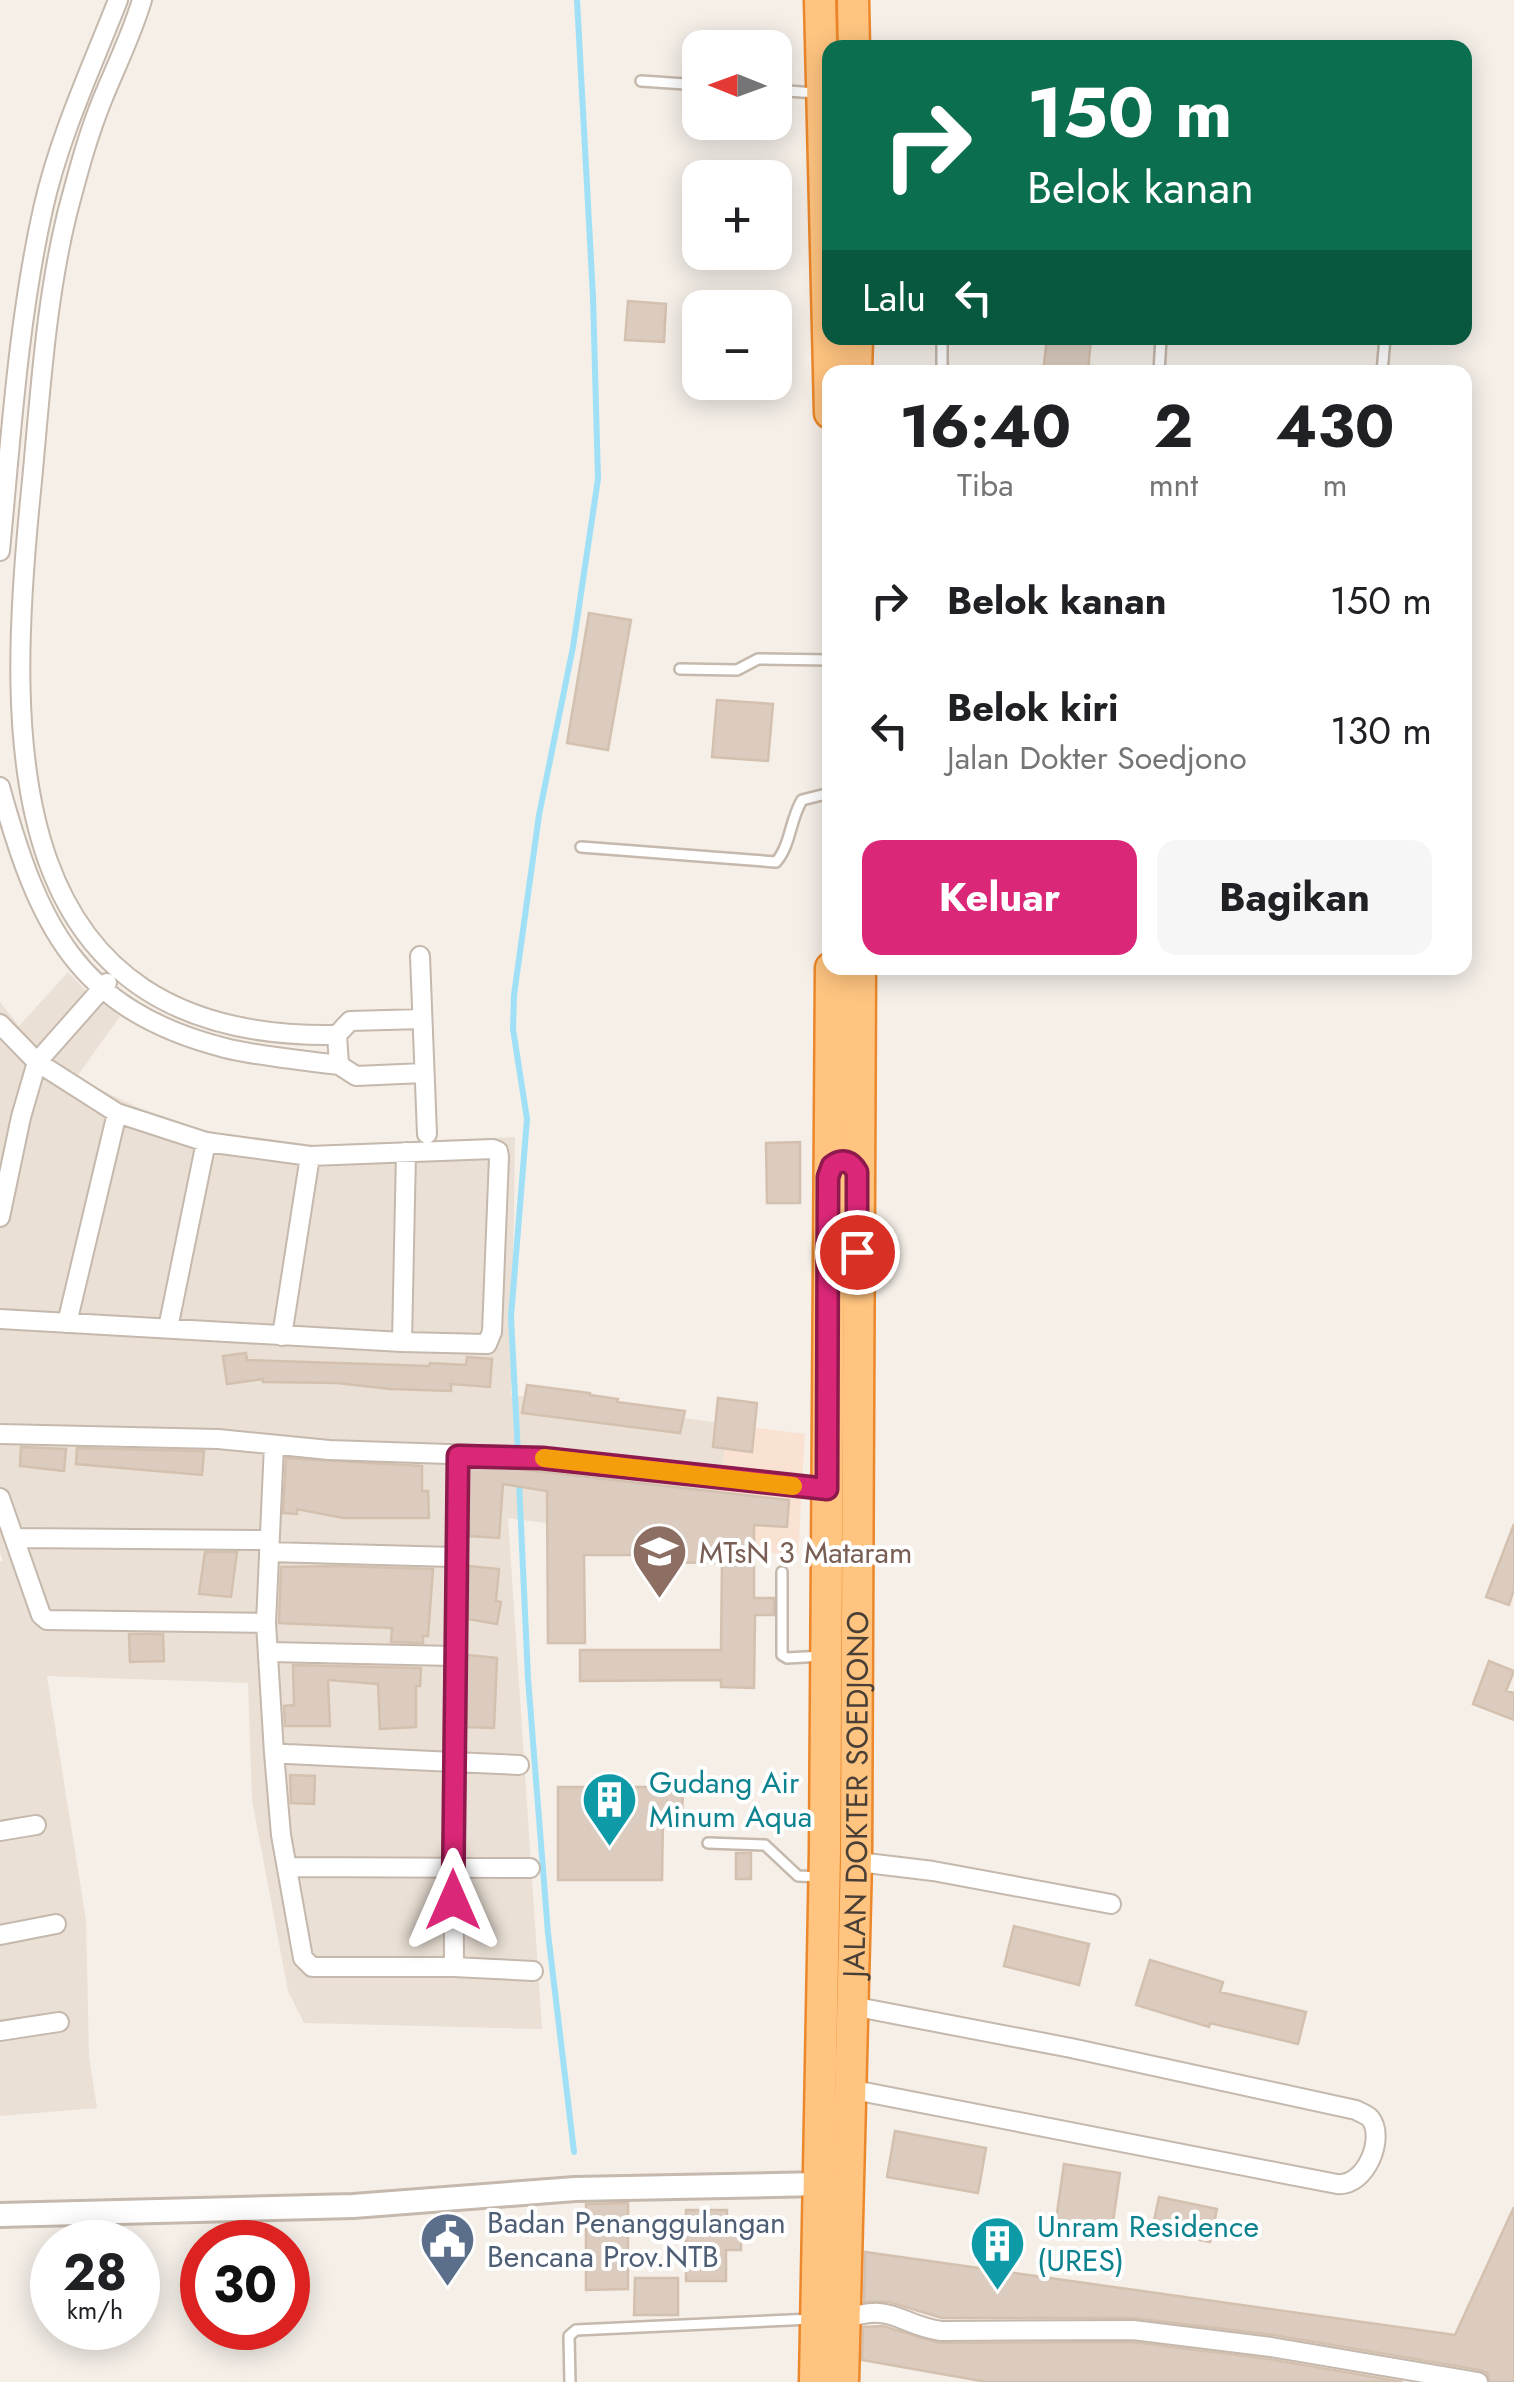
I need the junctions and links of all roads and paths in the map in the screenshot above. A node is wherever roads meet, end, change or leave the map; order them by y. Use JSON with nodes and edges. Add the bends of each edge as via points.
{"nodes":[{"id":1,"x":118,"y":0,"type":"edge"},
{"id":2,"x":142,"y":0,"type":"edge"},
{"id":3,"x":820,"y":0,"type":"edge"},
{"id":4,"x":853,"y":0,"type":"edge"},
{"id":5,"x":854,"y":40,"type":"edge"},
{"id":6,"x":822,"y":63,"type":"edge"},
{"id":7,"x":641,"y":81,"type":"dead end"},
{"id":8,"x":682,"y":84,"type":"edge"},
{"id":9,"x":792,"y":91,"type":"edge"},
{"id":10,"x":822,"y":94,"type":"edge"},
{"id":11,"x":32,"y":272,"type":"junction"},
{"id":12,"x":55,"y":275,"type":"junction"},
{"id":13,"x":0,"y":552,"type":"edge"},
{"id":14,"x":0,"y":631,"type":"edge"},
{"id":15,"x":20,"y":632,"type":"junction"},
{"id":16,"x":822,"y":660,"type":"edge"},
{"id":17,"x":680,"y":669,"type":"dead end"},
{"id":18,"x":0,"y":787,"type":"edge"},
{"id":19,"x":822,"y":795,"type":"edge"},
{"id":20,"x":582,"y":847,"type":"dead end"},
{"id":21,"x":420,"y":956,"type":"dead end"},
{"id":22,"x":117,"y":971,"type":"junction"},
{"id":23,"x":832,"y":975,"type":"edge"},
{"id":24,"x":859,"y":975,"type":"edge"},
{"id":25,"x":100,"y":990,"type":"junction"},
{"id":26,"x":422,"y":1020,"type":"junction"},
{"id":27,"x":0,"y":1024,"type":"edge"},
{"id":28,"x":337,"y":1034,"type":"junction"},
{"id":29,"x":36,"y":1062,"type":"junction"},
{"id":30,"x":339,"y":1065,"type":"junction"},
{"id":31,"x":424,"y":1074,"type":"junction"},
{"id":32,"x":0,"y":1112,"type":"edge"},
{"id":33,"x":117,"y":1113,"type":"junction"},
{"id":34,"x":20,"y":1117,"type":"junction"},
{"id":35,"x":844,"y":1130,"type":"junction"},
{"id":36,"x":427,"y":1134,"type":"dead end"},
{"id":37,"x":206,"y":1142,"type":"junction"},
{"id":38,"x":406,"y":1152,"type":"junction"},
{"id":39,"x":310,"y":1156,"type":"junction"},
{"id":40,"x":843,"y":1178,"type":"junction"},
{"id":41,"x":0,"y":1217,"type":"edge"},
{"id":42,"x":0,"y":1319,"type":"edge"},
{"id":43,"x":67,"y":1322,"type":"junction"},
{"id":44,"x":168,"y":1328,"type":"junction"},
{"id":45,"x":282,"y":1336,"type":"junction"},
{"id":46,"x":402,"y":1342,"type":"junction"},
{"id":47,"x":0,"y":1434,"type":"edge"},
{"id":48,"x":274,"y":1445,"type":"junction"},
{"id":49,"x":458,"y":1456,"type":"junction"},
{"id":50,"x":827,"y":1489,"type":"junction"},
{"id":51,"x":0,"y":1498,"type":"edge"},
{"id":52,"x":16,"y":1538,"type":"junction"},
{"id":53,"x":269,"y":1546,"type":"junction"},
{"id":54,"x":454,"y":1557,"type":"junction"},
{"id":55,"x":782,"y":1572,"type":"dead end"},
{"id":56,"x":266,"y":1623,"type":"junction"},
{"id":57,"x":269,"y":1652,"type":"junction"},
{"id":58,"x":826,"y":1655,"type":"junction"},
{"id":59,"x":454,"y":1656,"type":"junction"},
{"id":60,"x":274,"y":1753,"type":"junction"},
{"id":61,"x":453,"y":1762,"type":"junction"},
{"id":62,"x":519,"y":1765,"type":"dead end"},
{"id":63,"x":36,"y":1825,"type":"dead end"},
{"id":64,"x":0,"y":1831,"type":"edge"},
{"id":65,"x":708,"y":1843,"type":"dead end"},
{"id":66,"x":862,"y":1862,"type":"junction"},
{"id":67,"x":287,"y":1866,"type":"junction"},
{"id":68,"x":452,"y":1866,"type":"junction"},
{"id":69,"x":530,"y":1868,"type":"dead end"},
{"id":70,"x":824,"y":1868,"type":"junction"},
{"id":71,"x":1110,"y":1904,"type":"dead end"},
{"id":72,"x":56,"y":1924,"type":"dead end"},
{"id":73,"x":0,"y":1935,"type":"edge"},
{"id":74,"x":454,"y":1968,"type":"junction"},
{"id":75,"x":533,"y":1971,"type":"dead end"},
{"id":76,"x":860,"y":2007,"type":"junction"},
{"id":77,"x":59,"y":2022,"type":"dead end"},
{"id":78,"x":0,"y":2031,"type":"edge"},
{"id":79,"x":857,"y":2091,"type":"junction"},
{"id":80,"x":820,"y":2184,"type":"junction"},
{"id":81,"x":0,"y":2215,"type":"edge"},
{"id":82,"x":831,"y":2319,"type":"junction"},
{"id":83,"x":1471,"y":2381,"type":"edge"},
{"id":84,"x":570,"y":2382,"type":"edge"},
{"id":85,"x":816,"y":2382,"type":"edge"},
{"id":86,"x":842,"y":2382,"type":"edge"},
{"id":87,"x":1478,"y":2382,"type":"edge"}],
"edges":[{"from":1,"to":11,"type":"street","via":[[58,156]]},
{"from":2,"to":12,"type":"street","via":[[100,103]]},
{"from":3,"to":6,"type":"highway"},
{"from":4,"to":5,"type":"highway"},
{"from":7,"to":8,"type":"lane"},
{"from":9,"to":10,"type":"lane"},
{"from":11,"to":12,"type":"street"},
{"from":11,"to":13,"type":"street"},
{"from":12,"to":15,"type":"street"},
{"from":14,"to":15,"type":"street"},
{"from":15,"to":22,"type":"street","via":[[22,770],[32,821],[57,891],[85,937]]},
{"from":16,"to":17,"type":"lane"},
{"from":18,"to":25,"type":"street","via":[[36,899],[67,953]]},
{"from":19,"to":20,"type":"lane","via":[[802,800],[776,862]]},
{"from":21,"to":26,"type":"street"},
{"from":22,"to":25,"type":"street"},
{"from":22,"to":28,"type":"street","via":[[176,1010],[228,1026]]},
{"from":23,"to":35,"type":"highway","name":"JALAN DOKTER SOEDJONO"},
{"from":24,"to":35,"type":"highway","name":"JALAN DOKTER SOEDJONO"},
{"from":25,"to":29,"type":"street"},
{"from":25,"to":30,"type":"street","via":[[189,1037]]},
{"from":26,"to":28,"type":"street","via":[[350,1022]]},
{"from":26,"to":31,"type":"street"},
{"from":27,"to":29,"type":"street"},
{"from":28,"to":30,"type":"street"},
{"from":29,"to":33,"type":"street"},
{"from":29,"to":34,"type":"street"},
{"from":30,"to":31,"type":"street","via":[[356,1076]]},
{"from":31,"to":36,"type":"street"},
{"from":32,"to":34,"type":"street"},
{"from":33,"to":37,"type":"street"},
{"from":33,"to":43,"type":"street"},
{"from":34,"to":41,"type":"street"},
{"from":35,"to":40,"type":"highway","name":"JALAN DOKTER SOEDJONO"},
{"from":37,"to":39,"type":"street"},
{"from":37,"to":44,"type":"street"},
{"from":38,"to":39,"type":"street"},
{"from":38,"to":46,"type":"street"},
{"from":38,"to":46,"type":"street","via":[[492,1148],[499,1157],[487,1344]]},
{"from":39,"to":45,"type":"street"},
{"from":40,"to":50,"type":"highway","name":"JALAN DOKTER SOEDJONO"},
{"from":40,"to":66,"type":"highway","name":"JALAN DOKTER SOEDJONO"},
{"from":42,"to":43,"type":"street"},
{"from":43,"to":44,"type":"street"},
{"from":44,"to":45,"type":"street"},
{"from":45,"to":46,"type":"street"},
{"from":47,"to":48,"type":"street"},
{"from":48,"to":49,"type":"street"},
{"from":48,"to":53,"type":"street"},
{"from":49,"to":50,"type":"street","via":[[542,1458]]},
{"from":49,"to":54,"type":"street"},
{"from":50,"to":58,"type":"highway","name":"JALAN DOKTER SOEDJONO"},
{"from":51,"to":52,"type":"street"},
{"from":52,"to":53,"type":"street"},
{"from":52,"to":56,"type":"street","via":[[41,1615],[52,1622]]},
{"from":53,"to":54,"type":"street"},
{"from":53,"to":56,"type":"street"},
{"from":54,"to":59,"type":"street"},
{"from":55,"to":58,"type":"lane","via":[[782,1654]]},
{"from":56,"to":57,"type":"street"},
{"from":57,"to":59,"type":"street"},
{"from":57,"to":60,"type":"street"},
{"from":58,"to":70,"type":"highway","name":"JALAN DOKTER SOEDJONO"},
{"from":59,"to":61,"type":"street"},
{"from":60,"to":61,"type":"street"},
{"from":60,"to":67,"type":"street"},
{"from":61,"to":62,"type":"street"},
{"from":61,"to":68,"type":"street"},
{"from":63,"to":64,"type":"street"},
{"from":65,"to":70,"type":"lane","via":[[765,1845],[798,1876]]},
{"from":66,"to":70,"type":"street"},
{"from":66,"to":71,"type":"street"},
{"from":66,"to":76,"type":"highway","name":"JALAN DOKTER SOEDJONO"},
{"from":67,"to":68,"type":"street"},
{"from":67,"to":74,"type":"street","via":[[303,1958],[312,1967]]},
{"from":68,"to":69,"type":"street"},
{"from":68,"to":74,"type":"street"},
{"from":70,"to":80,"type":"highway","name":"JALAN DOKTER SOEDJONO"},
{"from":72,"to":73,"type":"street"},
{"from":74,"to":75,"type":"street"},
{"from":76,"to":79,"type":"highway","name":"JALAN DOKTER SOEDJONO"},
{"from":76,"to":79,"type":"street","via":[[1356,2110],[1370,2118],[1373,2146],[1367,2169],[1348,2186]]},
{"from":77,"to":78,"type":"street"},
{"from":79,"to":82,"type":"highway","name":"JALAN DOKTER SOEDJONO"},
{"from":80,"to":81,"type":"street"},
{"from":80,"to":82,"type":"highway","name":"JALAN DOKTER SOEDJONO"},
{"from":82,"to":83,"type":"street","via":[[880,2311],[941,2332],[1133,2330]]},
{"from":82,"to":84,"type":"lane","via":[[576,2330],[568,2336]]},
{"from":82,"to":85,"type":"highway","name":"JALAN DOKTER SOEDJONO"},
{"from":82,"to":86,"type":"highway","name":"JALAN DOKTER SOEDJONO"},
{"from":83,"to":87,"type":"street"}]}
